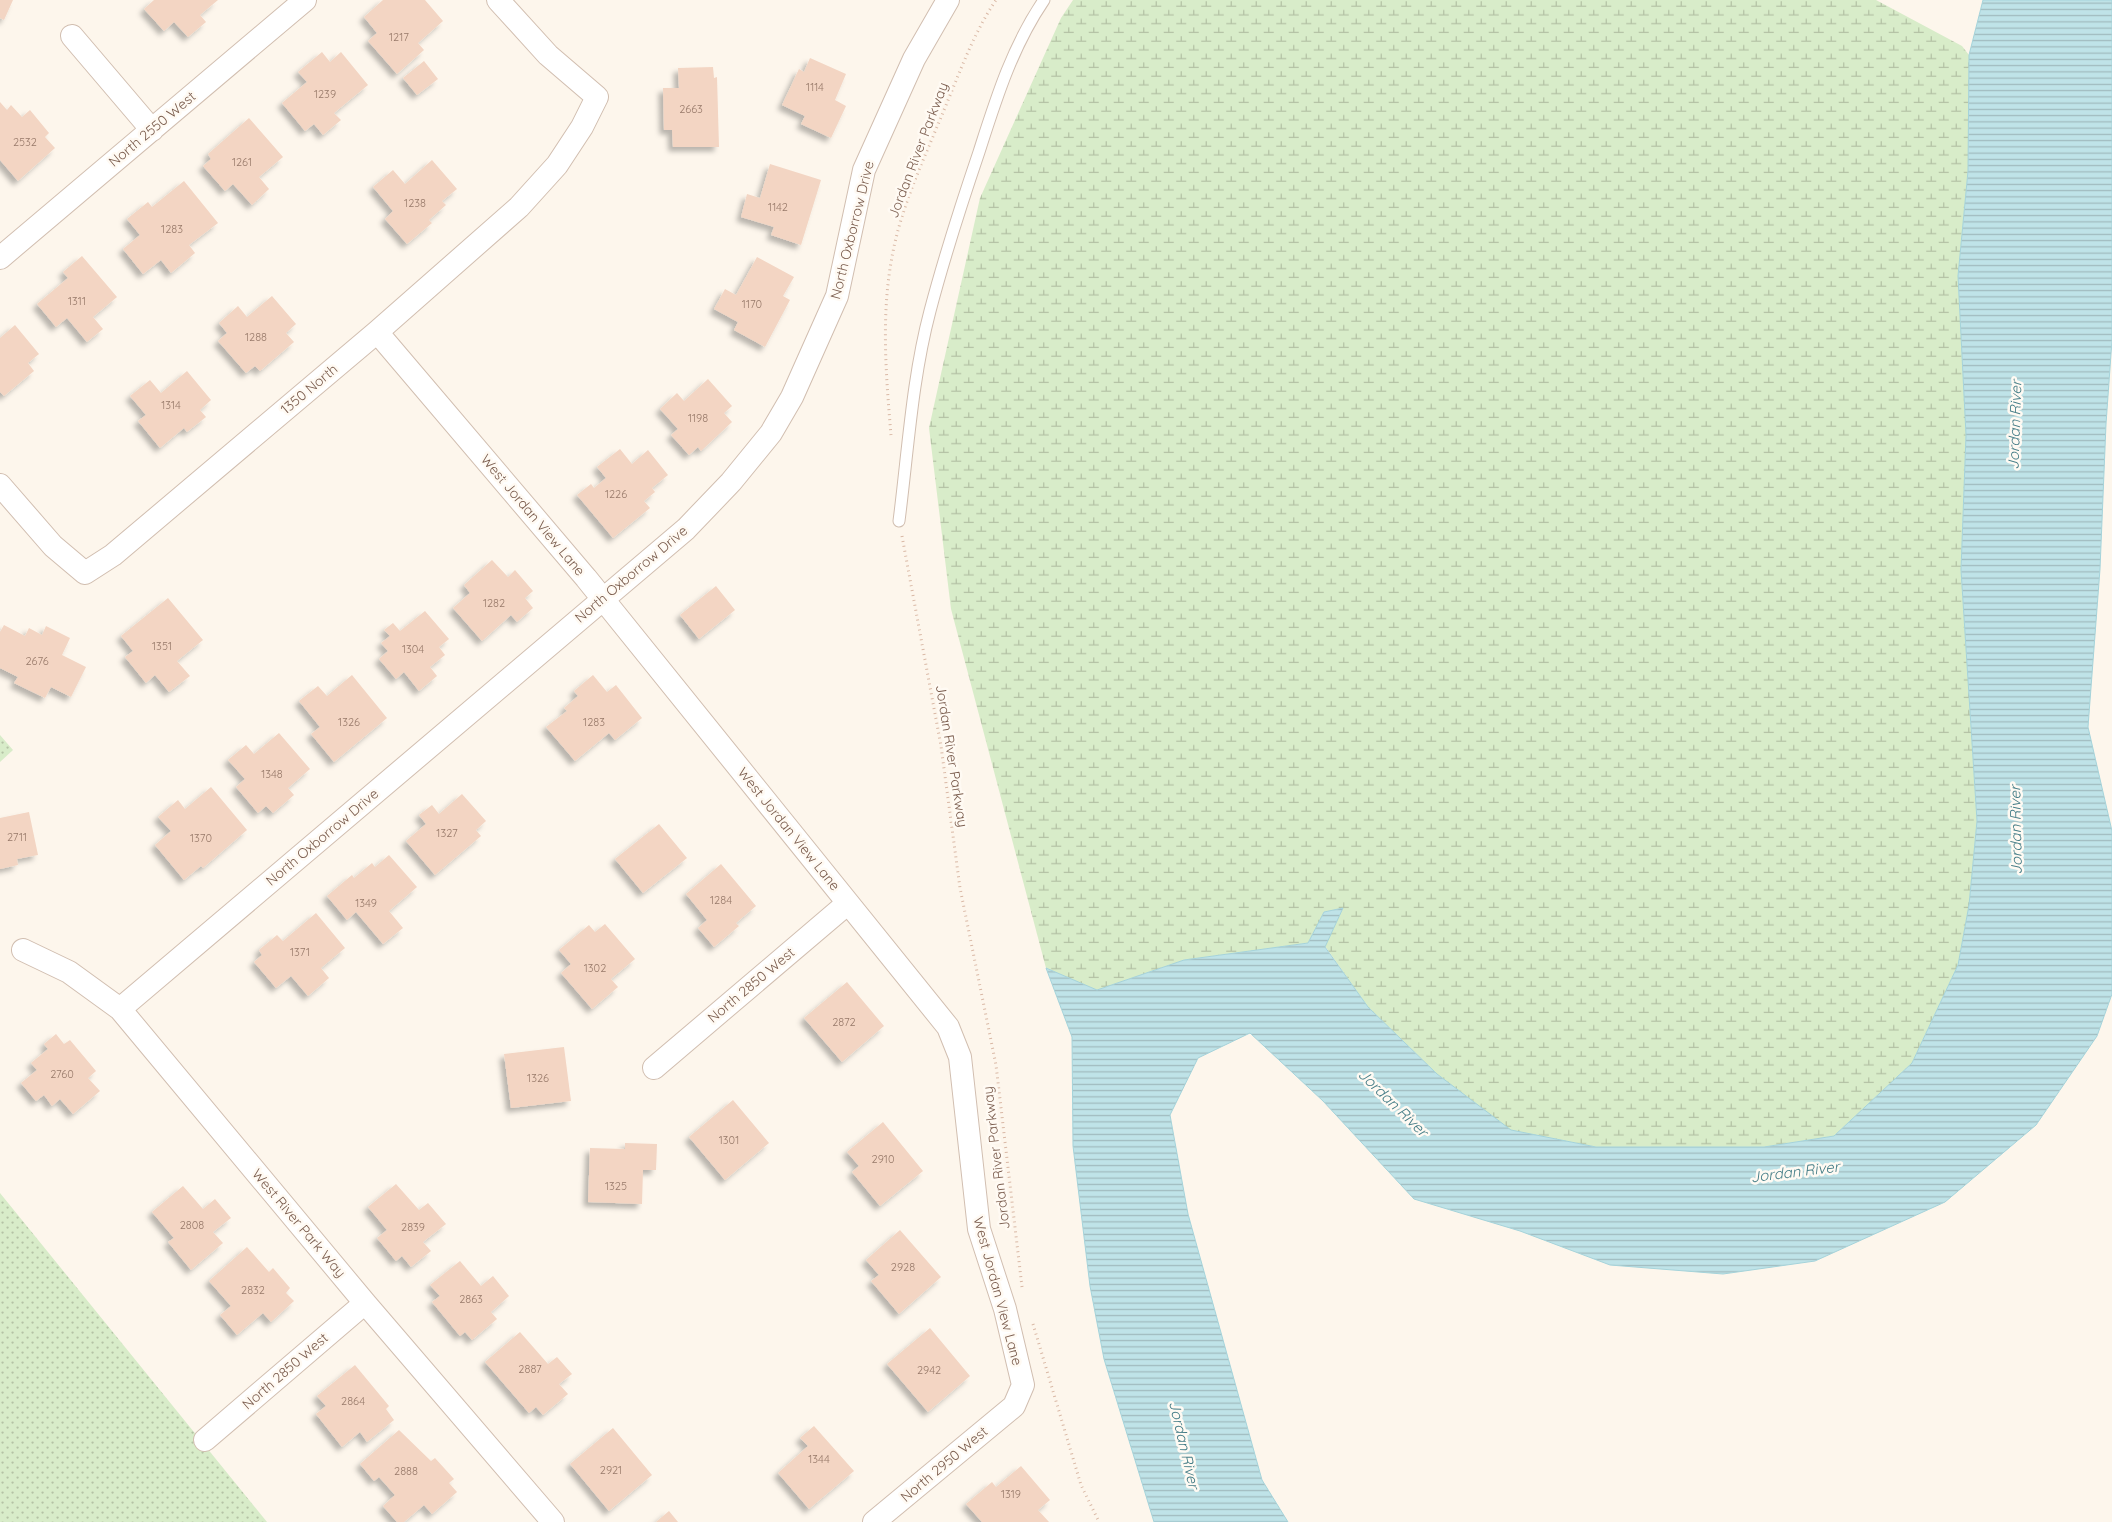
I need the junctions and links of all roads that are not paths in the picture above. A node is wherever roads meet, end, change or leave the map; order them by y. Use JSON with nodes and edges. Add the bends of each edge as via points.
{"nodes":[{"id":1,"x":305,"y":0,"type":"edge"},
{"id":2,"x":498,"y":0,"type":"edge"},
{"id":3,"x":948,"y":0,"type":"edge"},
{"id":4,"x":1044,"y":0,"type":"edge"},
{"id":5,"x":72,"y":36,"type":"dead end"},
{"id":6,"x":152,"y":130,"type":"junction"},
{"id":7,"x":0,"y":258,"type":"edge"},
{"id":8,"x":377,"y":332,"type":"junction"},
{"id":9,"x":0,"y":485,"type":"edge"},
{"id":10,"x":899,"y":521,"type":"road end"},
{"id":11,"x":603,"y":599,"type":"junction"},
{"id":12,"x":848,"y":903,"type":"junction"},
{"id":13,"x":24,"y":950,"type":"dead end"},
{"id":14,"x":120,"y":1009,"type":"junction"},
{"id":15,"x":654,"y":1068,"type":"dead end"},
{"id":16,"x":365,"y":1303,"type":"junction"},
{"id":17,"x":1014,"y":1406,"type":"joint"},
{"id":18,"x":205,"y":1440,"type":"dead end"},
{"id":19,"x":552,"y":1522,"type":"edge"},
{"id":20,"x":874,"y":1522,"type":"edge"}],
"edges":[{"from":1,"to":6,"type":"street","name":"North 2550 West"},
{"from":2,"to":8,"type":"street","name":"1350 North","via":[[548,55],[597,97],[558,165],[520,208]]},
{"from":3,"to":11,"type":"street","name":"North Oxborrow Drive","via":[[914,59],[864,170],[837,296],[792,397],[771,433],[731,482],[686,529]]},
{"from":4,"to":10,"type":"lane","via":[[1025,28],[1004,74],[929,312]]},
{"from":5,"to":6,"type":"street"},
{"from":6,"to":7,"type":"street","name":"North 2550 West"},
{"from":8,"to":9,"type":"street","name":"1350 North","via":[[113,555],[85,573],[53,546]]},
{"from":8,"to":11,"type":"street","name":"West Jordan View Lane"},
{"from":11,"to":12,"type":"street","name":"West Jordan View Lane"},
{"from":11,"to":14,"type":"street","name":"North Oxborrow Drive"},
{"from":12,"to":15,"type":"street","name":"North 2850 West"},
{"from":12,"to":17,"type":"street","name":"West Jordan View Lane","via":[[948,1027],[960,1057],[979,1229],[1005,1309],[1023,1385]]},
{"from":13,"to":14,"type":"street","name":"West River Park Way","via":[[69,972]]},
{"from":14,"to":16,"type":"street","name":"West River Park Way"},
{"from":16,"to":18,"type":"street","name":"North 2850 West"},
{"from":16,"to":19,"type":"street","name":"West River Park Way"},
{"from":17,"to":20,"type":"street","name":"North 2950 West"}]}
